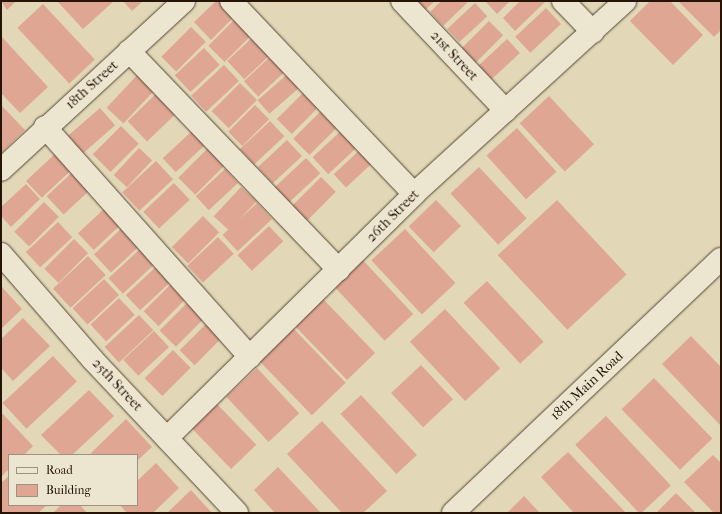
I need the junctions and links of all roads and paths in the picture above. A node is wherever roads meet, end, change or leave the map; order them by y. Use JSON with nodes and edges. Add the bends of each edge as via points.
{"nodes":[{"id":1,"x":184,"y":1,"type":"edge"},
{"id":2,"x":231,"y":1,"type":"edge"},
{"id":3,"x":402,"y":1,"type":"edge"},
{"id":4,"x":563,"y":1,"type":"edge"},
{"id":5,"x":625,"y":1,"type":"edge"},
{"id":6,"x":593,"y":32,"type":"junction"},
{"id":7,"x":129,"y":51,"type":"junction"},
{"id":8,"x":506,"y":111,"type":"junction"},
{"id":9,"x":46,"y":126,"type":"junction"},
{"id":10,"x":1,"y":170,"type":"edge"},
{"id":11,"x":414,"y":194,"type":"junction"},
{"id":12,"x":1,"y":254,"type":"edge"},
{"id":13,"x":721,"y":259,"type":"edge"},
{"id":14,"x":339,"y":270,"type":"junction"},
{"id":15,"x":250,"y":357,"type":"junction"},
{"id":16,"x":167,"y":438,"type":"junction"},
{"id":17,"x":237,"y":513,"type":"edge"},
{"id":18,"x":453,"y":513,"type":"edge"}],
"edges":[{"from":1,"to":7,"type":"street","name":"18th Street"},
{"from":2,"to":11,"type":"street"},
{"from":3,"to":8,"type":"street","name":"21st Street"},
{"from":4,"to":6,"type":"street"},
{"from":5,"to":6,"type":"street","name":"26th Street"},
{"from":6,"to":8,"type":"street","name":"26th Street"},
{"from":7,"to":9,"type":"street","name":"18th Street"},
{"from":7,"to":14,"type":"street"},
{"from":8,"to":11,"type":"street","name":"26th Street"},
{"from":9,"to":10,"type":"street","name":"18th Street"},
{"from":9,"to":15,"type":"street"},
{"from":11,"to":14,"type":"street","name":"26th Street"},
{"from":12,"to":16,"type":"street","name":"25th Street"},
{"from":13,"to":18,"type":"street","name":"18th Main Road"},
{"from":14,"to":15,"type":"street","name":"26th Street"},
{"from":15,"to":16,"type":"street","name":"26th Street"},
{"from":16,"to":17,"type":"street","name":"25th Street"}]}
